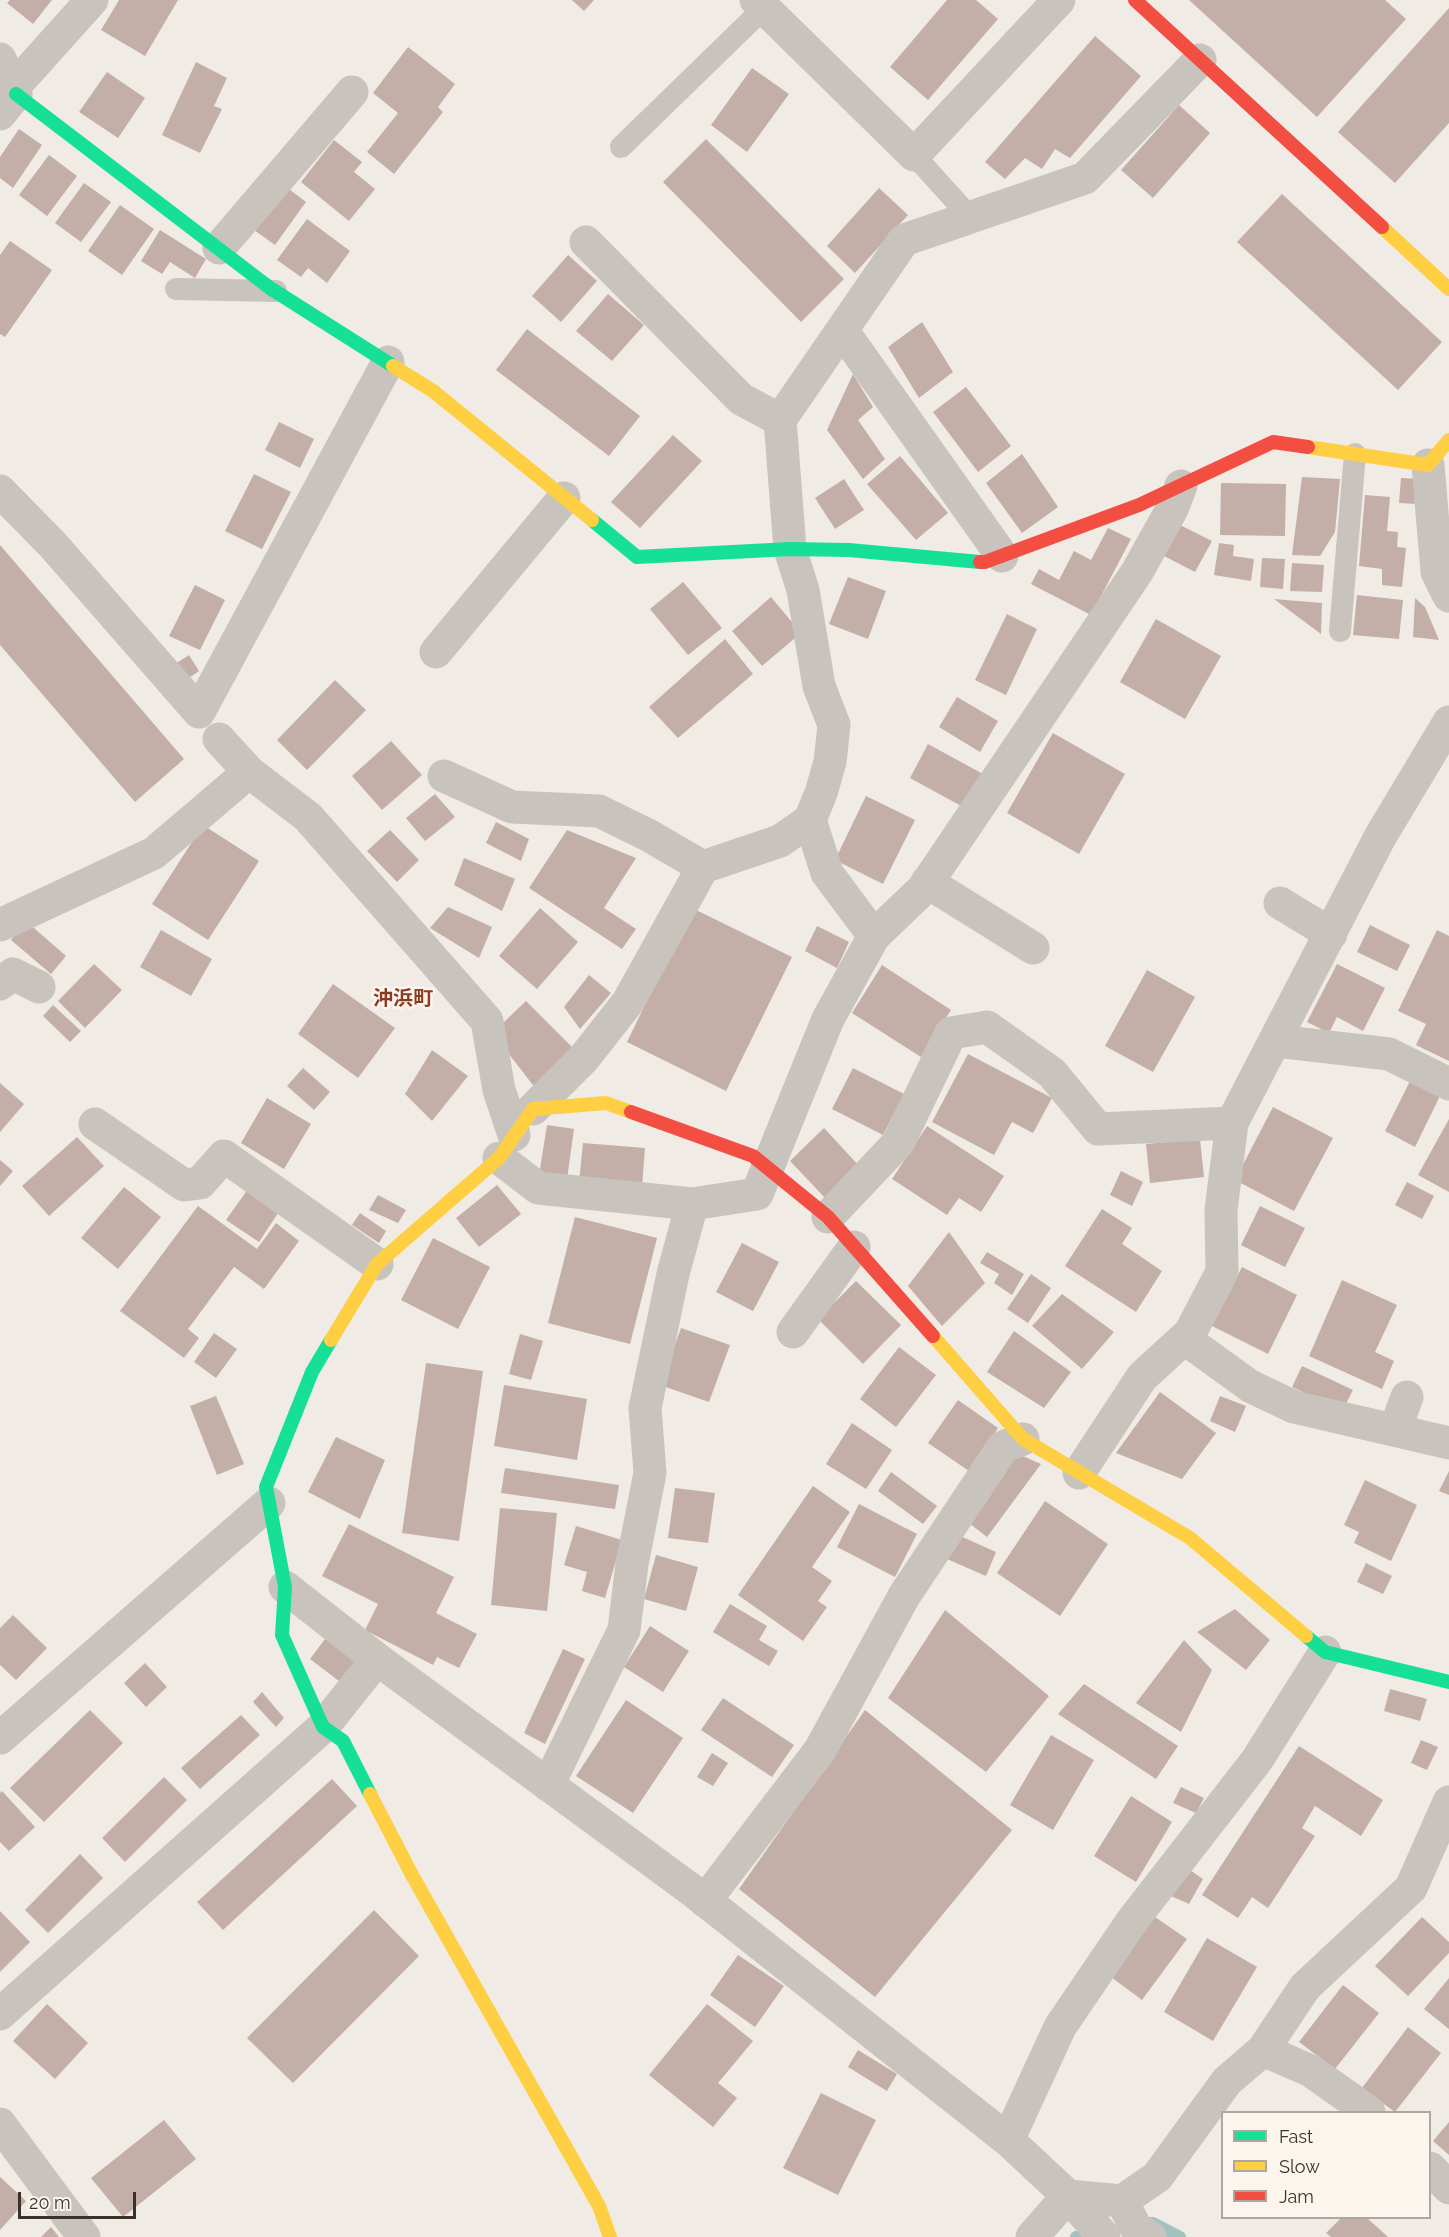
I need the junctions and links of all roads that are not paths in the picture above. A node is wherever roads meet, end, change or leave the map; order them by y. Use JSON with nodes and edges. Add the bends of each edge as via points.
{"nodes":[{"id":1,"x":92,"y":0,"type":"edge"},
{"id":2,"x":1059,"y":0,"type":"edge"},
{"id":3,"x":1135,"y":0,"type":"edge"},
{"id":4,"x":760,"y":4,"type":"edge"},
{"id":5,"x":1200,"y":60,"type":"junction"},
{"id":6,"x":7,"y":89,"type":"edge"},
{"id":7,"x":352,"y":92,"type":"dead end"},
{"id":8,"x":621,"y":147,"type":"dead end"},
{"id":9,"x":914,"y":155,"type":"junction"},
{"id":10,"x":970,"y":217,"type":"junction"},
{"id":11,"x":586,"y":242,"type":"dead end"},
{"id":12,"x":219,"y":248,"type":"junction"},
{"id":13,"x":176,"y":289,"type":"dead end"},
{"id":14,"x":1449,"y":289,"type":"edge"},
{"id":15,"x":276,"y":291,"type":"junction"},
{"id":16,"x":842,"y":330,"type":"junction"},
{"id":17,"x":388,"y":362,"type":"junction"},
{"id":18,"x":780,"y":420,"type":"junction"},
{"id":19,"x":1449,"y":440,"type":"edge"},
{"id":20,"x":1355,"y":454,"type":"junction"},
{"id":21,"x":1428,"y":465,"type":"junction"},
{"id":22,"x":1181,"y":486,"type":"junction"},
{"id":23,"x":0,"y":490,"type":"edge"},
{"id":24,"x":564,"y":498,"type":"junction"},
{"id":25,"x":790,"y":549,"type":"junction"},
{"id":26,"x":1002,"y":556,"type":"junction"},
{"id":27,"x":1449,"y":596,"type":"edge"},
{"id":28,"x":1340,"y":631,"type":"dead end"},
{"id":29,"x":436,"y":652,"type":"dead end"},
{"id":30,"x":1449,"y":722,"type":"edge"},
{"id":31,"x":219,"y":739,"type":"dead end"},
{"id":32,"x":249,"y":772,"type":"junction"},
{"id":33,"x":444,"y":776,"type":"dead end"},
{"id":34,"x":810,"y":820,"type":"junction"},
{"id":35,"x":703,"y":867,"type":"junction"},
{"id":36,"x":927,"y":882,"type":"junction"},
{"id":37,"x":1280,"y":903,"type":"dead end"},
{"id":38,"x":0,"y":925,"type":"edge"},
{"id":39,"x":1331,"y":934,"type":"junction"},
{"id":40,"x":874,"y":936,"type":"junction"},
{"id":41,"x":1033,"y":948,"type":"dead end"},
{"id":42,"x":0,"y":984,"type":"edge"},
{"id":43,"x":39,"y":987,"type":"dead end"},
{"id":44,"x":1276,"y":1041,"type":"junction"},
{"id":45,"x":1449,"y":1084,"type":"edge"},
{"id":46,"x":533,"y":1109,"type":"junction"},
{"id":47,"x":95,"y":1124,"type":"dead end"},
{"id":48,"x":1232,"y":1124,"type":"junction"},
{"id":49,"x":507,"y":1147,"type":"junction"},
{"id":50,"x":770,"y":1168,"type":"junction"},
{"id":51,"x":692,"y":1204,"type":"junction"},
{"id":52,"x":828,"y":1217,"type":"junction"},
{"id":53,"x":854,"y":1247,"type":"junction"},
{"id":54,"x":377,"y":1264,"type":"junction"},
{"id":55,"x":793,"y":1332,"type":"dead end"},
{"id":56,"x":1185,"y":1338,"type":"junction"},
{"id":57,"x":1407,"y":1396,"type":"dead end"},
{"id":58,"x":1395,"y":1430,"type":"junction"},
{"id":59,"x":1023,"y":1439,"type":"junction"},
{"id":60,"x":1449,"y":1443,"type":"edge"},
{"id":61,"x":1079,"y":1473,"type":"junction"},
{"id":62,"x":269,"y":1503,"type":"junction"},
{"id":63,"x":285,"y":1587,"type":"junction"},
{"id":64,"x":1325,"y":1652,"type":"junction"},
{"id":65,"x":377,"y":1659,"type":"junction"},
{"id":66,"x":1449,"y":1682,"type":"edge"},
{"id":67,"x":323,"y":1727,"type":"junction"},
{"id":68,"x":0,"y":1738,"type":"edge"},
{"id":69,"x":548,"y":1785,"type":"junction"},
{"id":70,"x":1449,"y":1802,"type":"edge"},
{"id":71,"x":705,"y":1901,"type":"junction"},
{"id":72,"x":0,"y":2014,"type":"edge"},
{"id":73,"x":1263,"y":2050,"type":"junction"},
{"id":74,"x":1368,"y":2111,"type":"edge"},
{"id":75,"x":0,"y":2124,"type":"edge"},
{"id":76,"x":1008,"y":2140,"type":"junction"},
{"id":77,"x":1431,"y":2169,"type":"edge"},
{"id":78,"x":1449,"y":2188,"type":"edge"},
{"id":79,"x":1068,"y":2196,"type":"junction"},
{"id":80,"x":1122,"y":2201,"type":"junction"},
{"id":81,"x":84,"y":2237,"type":"edge"},
{"id":82,"x":610,"y":2237,"type":"edge"},
{"id":83,"x":1032,"y":2237,"type":"edge"},
{"id":84,"x":1104,"y":2237,"type":"edge"},
{"id":85,"x":1150,"y":2237,"type":"edge"}],
"edges":[{"from":1,"to":6,"type":"street"},
{"from":2,"to":9,"type":"street"},
{"from":3,"to":5,"type":"street"},
{"from":4,"to":8,"type":"lane"},
{"from":4,"to":9,"type":"street"},
{"from":5,"to":10,"type":"street","via":[[1084,178]]},
{"from":5,"to":14,"type":"street"},
{"from":6,"to":12,"type":"street"},
{"from":7,"to":12,"type":"street"},
{"from":9,"to":10,"type":"lane"},
{"from":10,"to":16,"type":"street","via":[[904,240]]},
{"from":11,"to":18,"type":"street","via":[[741,399]]},
{"from":12,"to":15,"type":"street"},
{"from":13,"to":15,"type":"lane"},
{"from":15,"to":17,"type":"street"},
{"from":16,"to":18,"type":"street"},
{"from":16,"to":26,"type":"street"},
{"from":17,"to":23,"type":"street","via":[[199,712]]},
{"from":17,"to":24,"type":"street","via":[[434,391]]},
{"from":18,"to":25,"type":"street"},
{"from":19,"to":21,"type":"street"},
{"from":20,"to":21,"type":"street"},
{"from":20,"to":22,"type":"street","via":[[1273,442]]},
{"from":20,"to":28,"type":"lane"},
{"from":21,"to":27,"type":"street","via":[[1437,572]]},
{"from":22,"to":26,"type":"street"},
{"from":22,"to":36,"type":"street","via":[[1137,572]]},
{"from":24,"to":25,"type":"street","via":[[636,557]]},
{"from":24,"to":29,"type":"street"},
{"from":25,"to":26,"type":"street","via":[[986,562]]},
{"from":25,"to":34,"type":"street","via":[[803,590],[819,686],[834,725],[831,762]]},
{"from":30,"to":39,"type":"street","via":[[1380,837]]},
{"from":31,"to":32,"type":"street"},
{"from":32,"to":38,"type":"street","via":[[154,853]]},
{"from":32,"to":49,"type":"street","via":[[308,817],[486,1021]]},
{"from":33,"to":35,"type":"street","via":[[512,807],[599,811]]},
{"from":34,"to":35,"type":"street","via":[[780,841]]},
{"from":34,"to":40,"type":"street","via":[[827,873]]},
{"from":35,"to":46,"type":"street","via":[[628,1002],[584,1058]]},
{"from":36,"to":40,"type":"street"},
{"from":36,"to":41,"type":"street"},
{"from":37,"to":39,"type":"street"},
{"from":39,"to":44,"type":"street"},
{"from":40,"to":50,"type":"street","via":[[828,1019]]},
{"from":42,"to":43,"type":"street","via":[[13,974]]},
{"from":44,"to":45,"type":"street","via":[[1389,1054]]},
{"from":44,"to":48,"type":"street"},
{"from":46,"to":49,"type":"street"},
{"from":46,"to":50,"type":"street","via":[[606,1104],[753,1156]]},
{"from":47,"to":54,"type":"street","via":[[184,1185],[200,1183],[224,1156]]},
{"from":48,"to":52,"type":"street","via":[[1098,1129],[1052,1073],[987,1027],[951,1033],[898,1143]]},
{"from":48,"to":56,"type":"street","via":[[1221,1210],[1222,1272]]},
{"from":49,"to":51,"type":"street","via":[[538,1188]]},
{"from":49,"to":54,"type":"street"},
{"from":50,"to":51,"type":"street","via":[[757,1194]]},
{"from":50,"to":52,"type":"street"},
{"from":51,"to":69,"type":"street","via":[[645,1408],[650,1473],[624,1630]]},
{"from":52,"to":53,"type":"street"},
{"from":53,"to":55,"type":"street"},
{"from":53,"to":59,"type":"street"},
{"from":54,"to":62,"type":"street","via":[[312,1372],[266,1487]]},
{"from":56,"to":58,"type":"street","via":[[1250,1386],[1294,1407]]},
{"from":56,"to":61,"type":"street","via":[[1142,1377]]},
{"from":57,"to":58,"type":"street"},
{"from":58,"to":60,"type":"street"},
{"from":59,"to":61,"type":"street"},
{"from":59,"to":71,"type":"street","via":[[1003,1447],[904,1596],[820,1750]]},
{"from":61,"to":64,"type":"street","via":[[1190,1538]]},
{"from":62,"to":63,"type":"street"},
{"from":62,"to":68,"type":"street"},
{"from":63,"to":65,"type":"street"},
{"from":63,"to":67,"type":"street","via":[[282,1635]]},
{"from":64,"to":66,"type":"street"},
{"from":64,"to":76,"type":"street","via":[[1257,1760],[1132,1921],[1060,2027]]},
{"from":65,"to":67,"type":"street"},
{"from":65,"to":69,"type":"street"},
{"from":67,"to":72,"type":"street"},
{"from":67,"to":82,"type":"street","via":[[343,1741],[429,1906],[599,2206]]},
{"from":69,"to":71,"type":"street"},
{"from":70,"to":73,"type":"street","via":[[1411,1888],[1305,1987]]},
{"from":71,"to":76,"type":"street"},
{"from":73,"to":74,"type":"street","via":[[1311,2071]]},
{"from":73,"to":80,"type":"street","via":[[1227,2081],[1157,2176]]},
{"from":75,"to":81,"type":"street"},
{"from":76,"to":79,"type":"street"},
{"from":77,"to":78,"type":"street"},
{"from":79,"to":80,"type":"street"},
{"from":79,"to":83,"type":"street"},
{"from":79,"to":84,"type":"street"},
{"from":80,"to":85,"type":"street","via":[[1136,2228]]}]}
